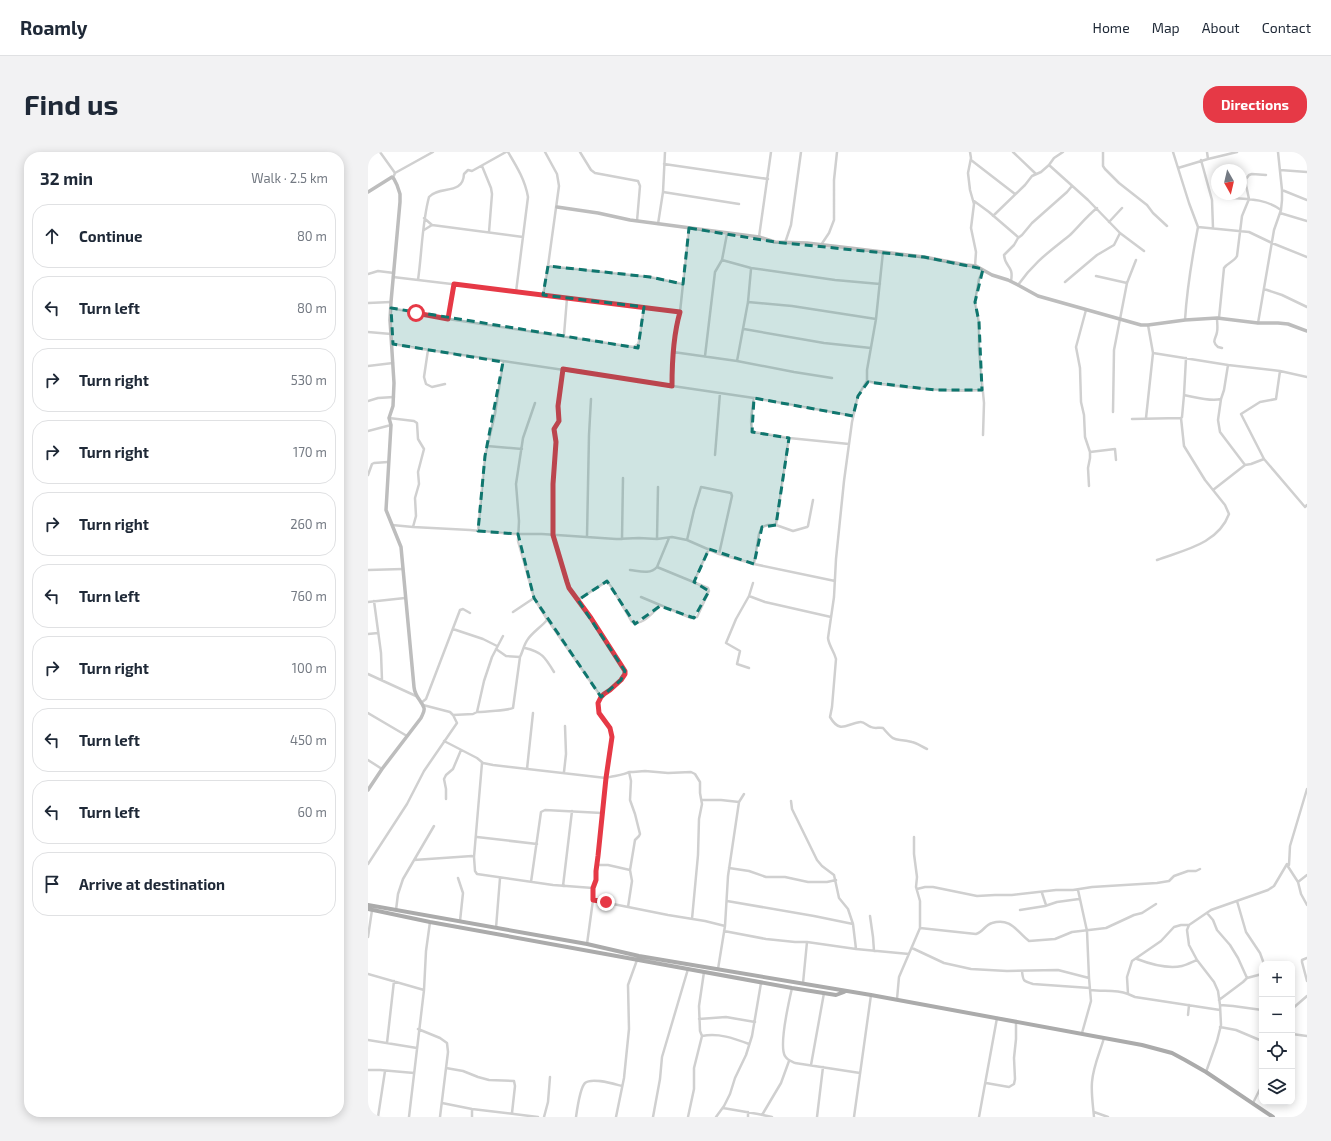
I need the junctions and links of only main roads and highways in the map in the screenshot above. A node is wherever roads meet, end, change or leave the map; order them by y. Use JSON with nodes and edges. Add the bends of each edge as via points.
{"nodes":[{"id":1,"x":368,"y":905,"type":"edge"},
{"id":2,"x":370,"y":909,"type":"edge"},
{"id":3,"x":638,"y":958,"type":"junction"},
{"id":4,"x":844,"y":991,"type":"junction"},
{"id":5,"x":1273,"y":1117,"type":"edge"}],
"edges":[{"from":1,"to":3,"type":"main road","via":[[587,944]]},
{"from":2,"to":3,"type":"main road"},
{"from":3,"to":4,"type":"main road"},
{"from":3,"to":4,"type":"main road","via":[[792,988],[836,995]]},
{"from":4,"to":5,"type":"main road","via":[[1082,1033],[1172,1054],[1206,1072]]}]}
